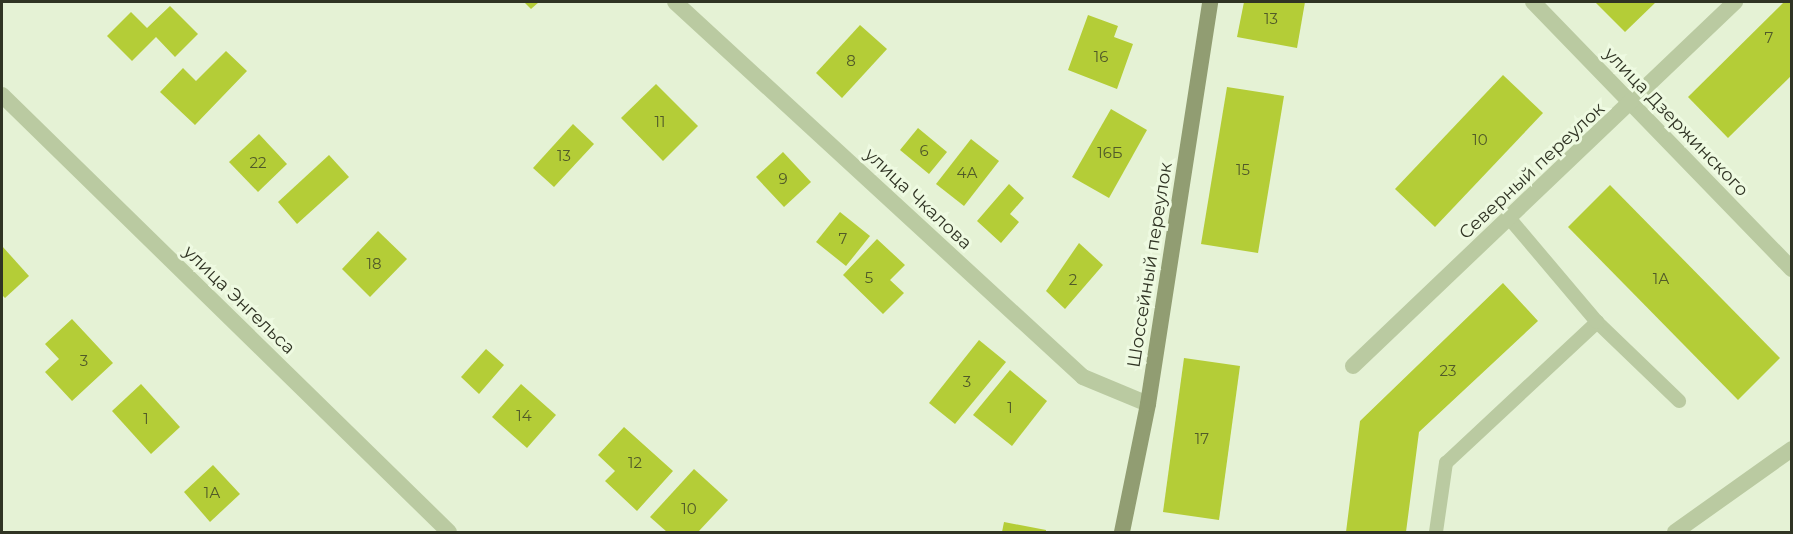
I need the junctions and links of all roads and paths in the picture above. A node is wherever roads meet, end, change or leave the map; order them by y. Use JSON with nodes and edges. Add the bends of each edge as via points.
{"nodes":[{"id":1,"x":675,"y":2,"type":"edge"},
{"id":2,"x":1210,"y":2,"type":"edge"},
{"id":3,"x":1533,"y":2,"type":"edge"},
{"id":4,"x":1735,"y":2,"type":"edge"},
{"id":5,"x":2,"y":95,"type":"edge"},
{"id":6,"x":1631,"y":104,"type":"junction"},
{"id":7,"x":1509,"y":218,"type":"junction"},
{"id":8,"x":1791,"y":269,"type":"edge"},
{"id":9,"x":1597,"y":322,"type":"junction"},
{"id":10,"x":1353,"y":366,"type":"dead end"},
{"id":11,"x":1679,"y":400,"type":"dead end"},
{"id":12,"x":1148,"y":404,"type":"junction"},
{"id":13,"x":1791,"y":449,"type":"edge"},
{"id":14,"x":449,"y":532,"type":"edge"},
{"id":15,"x":1122,"y":532,"type":"edge"},
{"id":16,"x":1436,"y":532,"type":"edge"},
{"id":17,"x":1676,"y":532,"type":"edge"}],
"edges":[{"from":1,"to":12,"type":"street","name":"улица Чкалова","via":[[1083,378]]},
{"from":2,"to":12,"type":"main road","name":"Шоссейный переулок"},
{"from":3,"to":6,"type":"street","name":"улица Дзержинского"},
{"from":4,"to":6,"type":"street","name":"Северный переулок"},
{"from":5,"to":14,"type":"street","name":"улица Энгельса"},
{"from":6,"to":7,"type":"street","name":"Северный переулок"},
{"from":6,"to":8,"type":"street","name":"улица Дзержинского"},
{"from":7,"to":9,"type":"lane"},
{"from":7,"to":10,"type":"street","name":"Северный переулок"},
{"from":9,"to":11,"type":"lane"},
{"from":9,"to":16,"type":"lane","via":[[1446,464]]},
{"from":12,"to":15,"type":"main road","name":"Шоссейный переулок"},
{"from":13,"to":17,"type":"street"}]}
